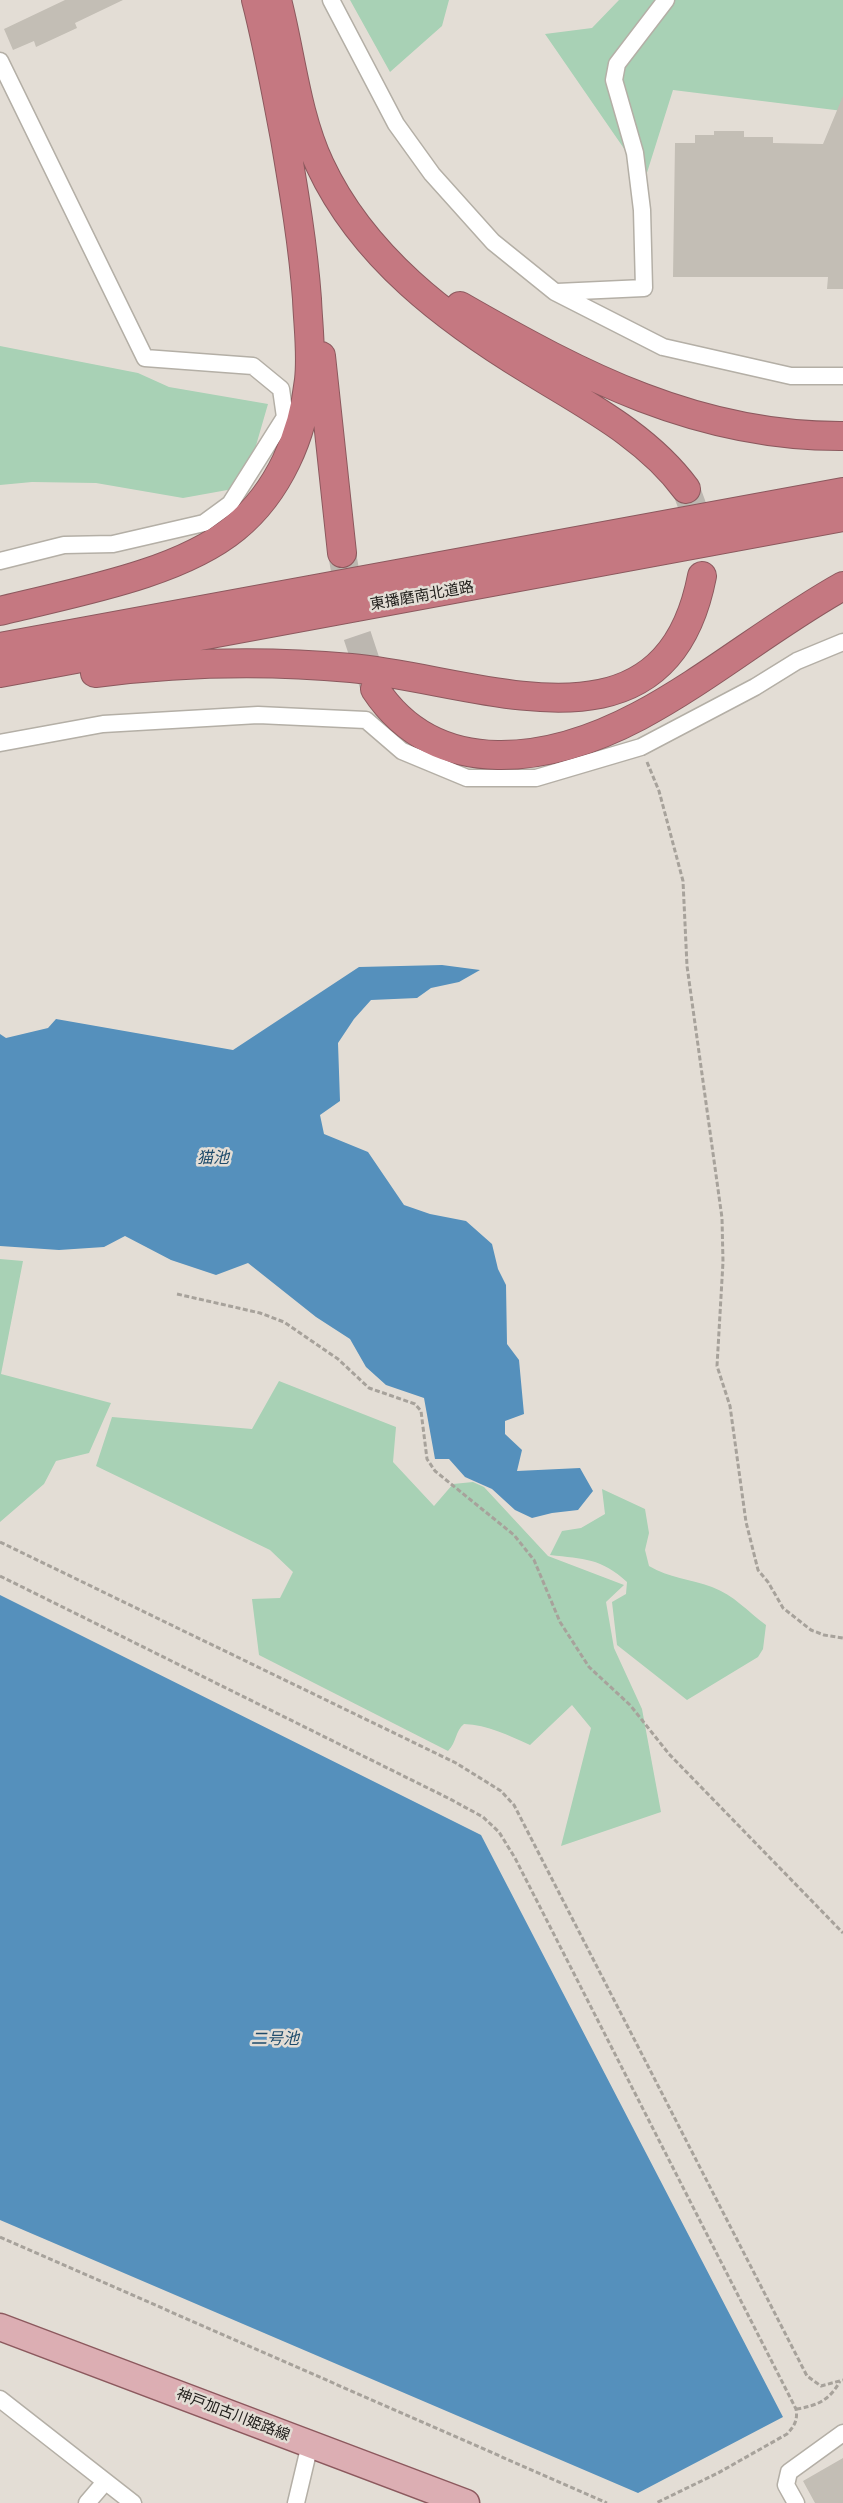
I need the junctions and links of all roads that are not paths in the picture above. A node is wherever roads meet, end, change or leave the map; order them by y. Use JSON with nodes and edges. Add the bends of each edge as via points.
{"nodes":[{"id":1,"x":256,"y":0,"type":"edge"},
{"id":2,"x":277,"y":0,"type":"edge"},
{"id":3,"x":331,"y":0,"type":"edge"},
{"id":4,"x":666,"y":0,"type":"edge"},
{"id":5,"x":0,"y":61,"type":"edge"},
{"id":6,"x":377,"y":247,"type":"junction"},
{"id":7,"x":304,"y":253,"type":"junction"},
{"id":8,"x":555,"y":292,"type":"junction"},
{"id":9,"x":843,"y":376,"type":"edge"},
{"id":10,"x":843,"y":436,"type":"edge"},
{"id":11,"x":686,"y":490,"type":"tunnel mouth"},
{"id":12,"x":843,"y":492,"type":"edge"},
{"id":13,"x":843,"y":517,"type":"edge"},
{"id":14,"x":342,"y":553,"type":"tunnel mouth"},
{"id":15,"x":0,"y":561,"type":"edge"},
{"id":16,"x":702,"y":576,"type":"tunnel mouth"},
{"id":17,"x":843,"y":586,"type":"edge"},
{"id":18,"x":0,"y":611,"type":"edge"},
{"id":19,"x":843,"y":642,"type":"edge"},
{"id":20,"x":0,"y":647,"type":"edge"},
{"id":21,"x":0,"y":673,"type":"edge"},
{"id":22,"x":0,"y":688,"type":"edge"},
{"id":23,"x":375,"y":689,"type":"tunnel mouth"},
{"id":24,"x":0,"y":743,"type":"edge"},
{"id":25,"x":0,"y":2327,"type":"edge"},
{"id":26,"x":0,"y":2399,"type":"edge"},
{"id":27,"x":843,"y":2433,"type":"edge"},
{"id":28,"x":310,"y":2444,"type":"junction"},
{"id":29,"x":105,"y":2482,"type":"junction"},
{"id":30,"x":87,"y":2503,"type":"edge"},
{"id":31,"x":132,"y":2503,"type":"edge"},
{"id":32,"x":296,"y":2503,"type":"edge"},
{"id":33,"x":466,"y":2503,"type":"edge"},
{"id":34,"x":796,"y":2503,"type":"edge"}],
"edges":[{"from":1,"to":7,"type":"highway","via":[[277,97]]},
{"from":2,"to":6,"type":"highway","via":[[300,102],[319,164],[352,220]]},
{"from":3,"to":8,"type":"street","via":[[396,124],[432,174],[494,242]]},
{"from":4,"to":8,"type":"street","via":[[617,64],[614,80],[635,153],[642,210],[644,288]]},
{"from":5,"to":15,"type":"street","via":[[145,358],[253,366],[281,389],[284,417],[230,504],[204,523],[113,544],[64,545]]},
{"from":6,"to":10,"type":"highway","via":[[449,299],[508,333],[651,402],[730,426],[812,436]]},
{"from":6,"to":11,"type":"highway","via":[[403,277],[449,317],[630,434],[672,471]]},
{"from":7,"to":14,"type":"highway","via":[[326,386]]},
{"from":7,"to":18,"type":"highway","via":[[308,388],[294,444],[280,474],[260,502],[235,528],[177,562]]},
{"from":8,"to":9,"type":"street","via":[[663,347],[791,376]]},
{"from":12,"to":20,"type":"highway","name":"東播磨南北道路"},
{"from":13,"to":21,"type":"highway","name":"東播磨南北道路"},
{"from":16,"to":22,"type":"highway","via":[[690,622],[676,645],[642,678],[601,695],[552,699],[358,668],[242,662],[126,669]]},
{"from":17,"to":23,"type":"highway","via":[[668,700],[606,731],[546,750],[483,756],[454,750],[427,739],[404,723]]},
{"from":19,"to":24,"type":"street","via":[[797,661],[641,747],[536,778],[467,778],[402,751],[366,720],[258,715],[103,724]]},
{"from":25,"to":28,"type":"main road","name":"神戸加古川姫路線"},
{"from":26,"to":29,"type":"street"},
{"from":27,"to":34,"type":"street","via":[[789,2472],[786,2485]]},
{"from":28,"to":32,"type":"street"},
{"from":28,"to":33,"type":"main road","name":"神戸加古川姫路線"},
{"from":29,"to":30,"type":"street"},
{"from":29,"to":31,"type":"street"}]}
